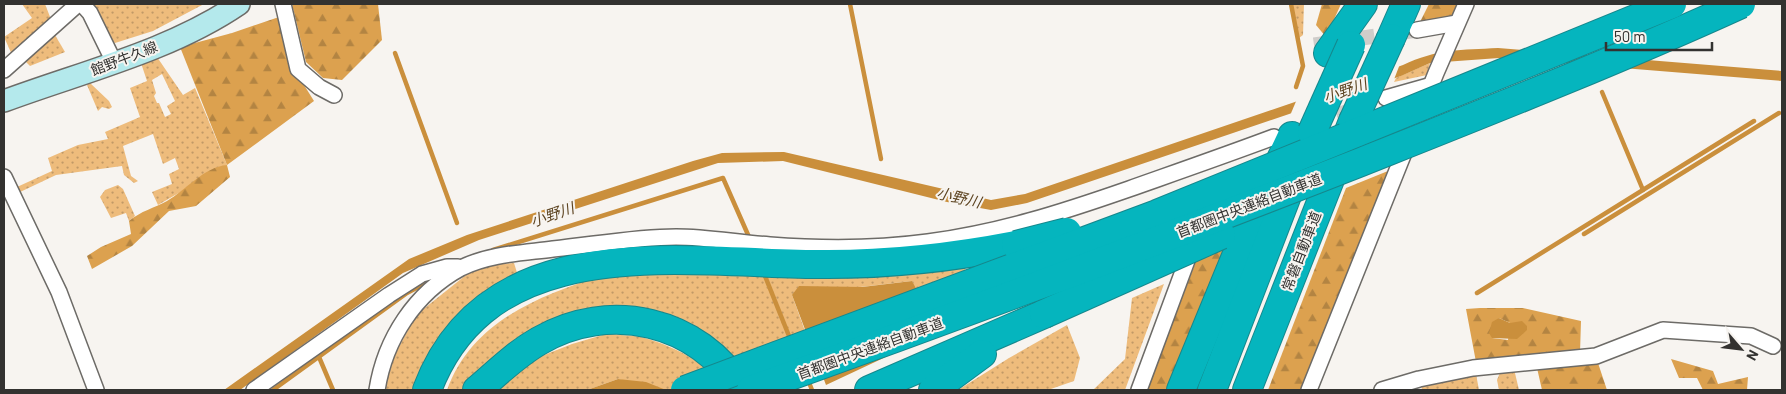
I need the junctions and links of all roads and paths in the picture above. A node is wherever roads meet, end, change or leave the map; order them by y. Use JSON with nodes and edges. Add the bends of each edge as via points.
{"nodes":[{"id":1,"x":78,"y":4,"type":"edge"},
{"id":2,"x":82,"y":4,"type":"edge"},
{"id":3,"x":239,"y":4,"type":"edge"},
{"id":4,"x":283,"y":4,"type":"edge"},
{"id":5,"x":1363,"y":4,"type":"edge"},
{"id":6,"x":1370,"y":4,"type":"edge"},
{"id":7,"x":1406,"y":4,"type":"edge"},
{"id":8,"x":1466,"y":4,"type":"edge"},
{"id":9,"x":1672,"y":4,"type":"edge"},
{"id":10,"x":1741,"y":4,"type":"edge"},
{"id":11,"x":1457,"y":23,"type":"junction"},
{"id":12,"x":1417,"y":30,"type":"tunnel mouth"},
{"id":13,"x":1339,"y":49,"type":"junction"},
{"id":14,"x":114,"y":62,"type":"junction"},
{"id":15,"x":4,"y":70,"type":"edge"},
{"id":16,"x":1434,"y":79,"type":"junction"},
{"id":17,"x":334,"y":94,"type":"dead end"},
{"id":18,"x":6,"y":95,"type":"edge"},
{"id":19,"x":1386,"y":98,"type":"tunnel mouth"},
{"id":20,"x":1293,"y":150,"type":"junction"},
{"id":21,"x":1224,"y":156,"type":"junction"},
{"id":22,"x":4,"y":176,"type":"edge"},
{"id":23,"x":462,"y":268,"type":"junction"},
{"id":24,"x":1044,"y":314,"type":"junction"},
{"id":25,"x":1773,"y":346,"type":"dead end"},
{"id":26,"x":96,"y":390,"type":"edge"},
{"id":27,"x":254,"y":390,"type":"edge"},
{"id":28,"x":376,"y":390,"type":"edge"},
{"id":29,"x":427,"y":390,"type":"edge"},
{"id":30,"x":477,"y":390,"type":"edge"},
{"id":31,"x":685,"y":390,"type":"edge"},
{"id":32,"x":742,"y":390,"type":"edge"},
{"id":33,"x":751,"y":390,"type":"edge"},
{"id":34,"x":869,"y":390,"type":"edge"},
{"id":35,"x":933,"y":390,"type":"edge"},
{"id":36,"x":1139,"y":390,"type":"edge"},
{"id":37,"x":1180,"y":390,"type":"edge"},
{"id":38,"x":1212,"y":390,"type":"edge"},
{"id":39,"x":1247,"y":390,"type":"edge"},
{"id":40,"x":1309,"y":390,"type":"edge"},
{"id":41,"x":1382,"y":390,"type":"edge"}],
"edges":[{"from":1,"to":15,"type":"street"},
{"from":2,"to":14,"type":"street","via":[[90,13]]},
{"from":3,"to":14,"type":"main road","name":"館野牛久線","via":[[202,25]]},
{"from":4,"to":17,"type":"street","via":[[298,69],[319,87]]},
{"from":5,"to":13,"type":"highway"},
{"from":6,"to":13,"type":"highway"},
{"from":7,"to":39,"type":"highway","name":"常磐自動車道","bridge":true,"via":[[1353,121]]},
{"from":8,"to":11,"type":"street"},
{"from":9,"to":20,"type":"highway","name":"首都圏中央連絡自動車道","bridge":true},
{"from":10,"to":20,"type":"highway","name":"首都圏中央連絡自動車道","bridge":true,"via":[[1505,104]]},
{"from":11,"to":12,"type":"street"},
{"from":11,"to":16,"type":"street"},
{"from":13,"to":20,"type":"highway"},
{"from":14,"to":18,"type":"main road","name":"館野牛久線"},
{"from":16,"to":19,"type":"street"},
{"from":16,"to":40,"type":"street"},
{"from":20,"to":21,"type":"street"},
{"from":20,"to":24,"type":"highway","bridge":true,"via":[[1260,218]]},
{"from":20,"to":29,"type":"highway","bridge":true,"via":[[1153,205],[1077,230],[983,251],[914,260],[830,264],[693,259],[638,261],[560,273],[505,295],[474,318],[458,334],[434,372]]},
{"from":20,"to":31,"type":"highway","name":"首都圏中央連絡自動車道","bridge":true,"via":[[1122,228]]},
{"from":20,"to":33,"type":"highway","name":"首都圏中央連絡自動車道","bridge":true,"via":[[1031,290]]},
{"from":20,"to":37,"type":"highway","via":[[1244,236]]},
{"from":20,"to":38,"type":"highway"},
{"from":21,"to":23,"type":"street","via":[[1012,227],[941,240],[822,248],[673,237],[491,257]]},
{"from":21,"to":36,"type":"street"},
{"from":22,"to":26,"type":"street","via":[[59,292]]},
{"from":23,"to":27,"type":"street","via":[[447,267],[422,274]]},
{"from":23,"to":28,"type":"street","via":[[432,288],[403,320]]},
{"from":24,"to":34,"type":"highway"},
{"from":24,"to":35,"type":"highway"},
{"from":25,"to":41,"type":"street","via":[[1751,336],[1663,330],[1596,356],[1473,368]]},
{"from":30,"to":32,"type":"highway","via":[[523,351],[560,330],[618,319],[654,323],[688,338],[703,348]]}]}
